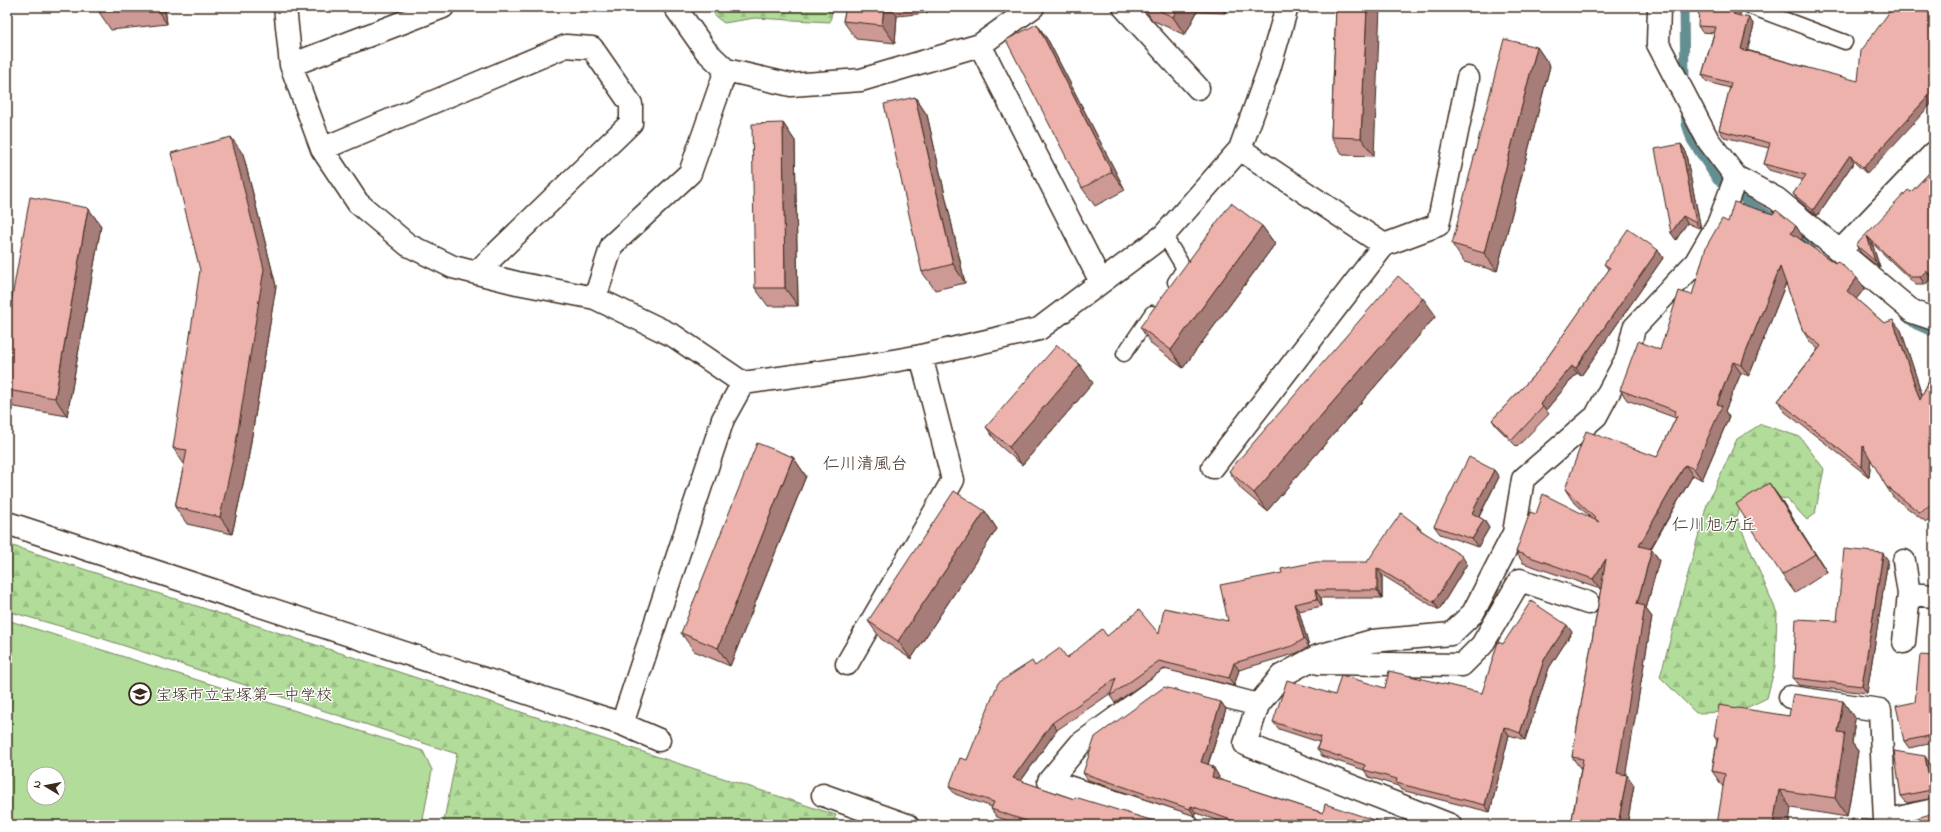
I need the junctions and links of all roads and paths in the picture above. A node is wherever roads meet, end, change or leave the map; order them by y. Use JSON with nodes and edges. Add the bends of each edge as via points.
{"nodes":[{"id":1,"x":285,"y":7,"type":"edge"},
{"id":2,"x":443,"y":7,"type":"edge"},
{"id":3,"x":674,"y":7,"type":"edge"},
{"id":4,"x":1032,"y":7,"type":"edge"},
{"id":5,"x":1124,"y":7,"type":"edge"},
{"id":6,"x":1287,"y":7,"type":"edge"},
{"id":7,"x":1659,"y":7,"type":"edge"},
{"id":8,"x":1751,"y":7,"type":"edge"},
{"id":9,"x":1845,"y":42,"type":"dead end"},
{"id":10,"x":980,"y":45,"type":"junction"},
{"id":11,"x":291,"y":66,"type":"junction"},
{"id":12,"x":726,"y":70,"type":"junction"},
{"id":13,"x":1468,"y":78,"type":"dead end"},
{"id":14,"x":1198,"y":88,"type":"dead end"},
{"id":15,"x":322,"y":149,"type":"junction"},
{"id":16,"x":1240,"y":149,"type":"junction"},
{"id":17,"x":1934,"y":153,"type":"edge"},
{"id":18,"x":1735,"y":179,"type":"junction"},
{"id":19,"x":1164,"y":235,"type":"junction"},
{"id":20,"x":1384,"y":245,"type":"junction"},
{"id":21,"x":1840,"y":251,"type":"junction"},
{"id":22,"x":476,"y":273,"type":"junction"},
{"id":23,"x":1101,"y":282,"type":"junction"},
{"id":24,"x":1167,"y":293,"type":"edge"},
{"id":25,"x":595,"y":298,"type":"junction"},
{"id":26,"x":1158,"y":305,"type":"edge"},
{"id":27,"x":1934,"y":319,"type":"edge"},
{"id":28,"x":1124,"y":354,"type":"dead end"},
{"id":29,"x":922,"y":356,"type":"junction"},
{"id":30,"x":743,"y":383,"type":"junction"},
{"id":31,"x":1213,"y":466,"type":"dead end"},
{"id":32,"x":7,"y":522,"type":"edge"},
{"id":33,"x":1904,"y":561,"type":"dead end"},
{"id":34,"x":1909,"y":594,"type":"junction"},
{"id":35,"x":1934,"y":596,"type":"edge"},
{"id":36,"x":1588,"y":603,"type":"dead end"},
{"id":37,"x":1904,"y":642,"type":"dead end"},
{"id":38,"x":1305,"y":662,"type":"junction"},
{"id":39,"x":846,"y":664,"type":"dead end"},
{"id":40,"x":1790,"y":697,"type":"dead end"},
{"id":41,"x":1258,"y":705,"type":"junction"},
{"id":42,"x":622,"y":724,"type":"junction"},
{"id":43,"x":659,"y":740,"type":"dead end"},
{"id":44,"x":824,"y":795,"type":"dead end"},
{"id":45,"x":1934,"y":810,"type":"edge"},
{"id":46,"x":907,"y":825,"type":"edge"},
{"id":47,"x":1187,"y":825,"type":"edge"},
{"id":48,"x":1450,"y":825,"type":"edge"},
{"id":49,"x":1933,"y":825,"type":"edge"}],
"edges":[{"from":1,"to":11,"type":"street"},
{"from":2,"to":11,"type":"street"},
{"from":3,"to":12,"type":"street","via":[[706,51]]},
{"from":4,"to":10,"type":"street"},
{"from":5,"to":14,"type":"street"},
{"from":6,"to":16,"type":"street","via":[[1269,69]]},
{"from":7,"to":18,"type":"street","via":[[1658,44],[1708,140]]},
{"from":8,"to":9,"type":"lane"},
{"from":10,"to":12,"type":"street","via":[[861,80],[791,85]]},
{"from":10,"to":23,"type":"street"},
{"from":11,"to":15,"type":"street"},
{"from":12,"to":25,"type":"street","via":[[690,173],[612,245]]},
{"from":13,"to":20,"type":"street","via":[[1438,225]]},
{"from":15,"to":22,"type":"street","via":[[358,203],[408,245],[453,267]]},
{"from":15,"to":22,"type":"street","via":[[566,46],[592,48],[631,104],[631,123]]},
{"from":16,"to":19,"type":"street"},
{"from":16,"to":20,"type":"street"},
{"from":17,"to":21,"type":"street"},
{"from":18,"to":21,"type":"street","via":[[1777,199]]},
{"from":18,"to":38,"type":"street","via":[[1720,222],[1696,262],[1634,328],[1627,358],[1596,416],[1523,479],[1514,533],[1473,613],[1451,634],[1372,641]]},
{"from":19,"to":23,"type":"street"},
{"from":19,"to":24,"type":"lane","via":[[1184,268]]},
{"from":20,"to":31,"type":"street"},
{"from":21,"to":27,"type":"street","via":[[1913,312]]},
{"from":22,"to":25,"type":"street"},
{"from":23,"to":29,"type":"street","via":[[1039,329]]},
{"from":25,"to":30,"type":"street","via":[[674,336]]},
{"from":26,"to":28,"type":"lane"},
{"from":29,"to":30,"type":"street"},
{"from":29,"to":39,"type":"street","via":[[953,480]]},
{"from":30,"to":42,"type":"street","via":[[723,419]]},
{"from":32,"to":42,"type":"street"},
{"from":33,"to":34,"type":"street"},
{"from":34,"to":35,"type":"street"},
{"from":34,"to":37,"type":"street"},
{"from":36,"to":38,"type":"street","via":[[1520,580],[1482,645],[1462,665]]},
{"from":38,"to":41,"type":"street","via":[[1280,676]]},
{"from":40,"to":45,"type":"street","via":[[1880,710],[1885,821]]},
{"from":41,"to":47,"type":"street","via":[[1167,681],[1080,744],[1049,781]]},
{"from":41,"to":48,"type":"street","via":[[1245,744]]},
{"from":42,"to":43,"type":"street"},
{"from":44,"to":46,"type":"street"},
{"from":45,"to":49,"type":"street"}]}
